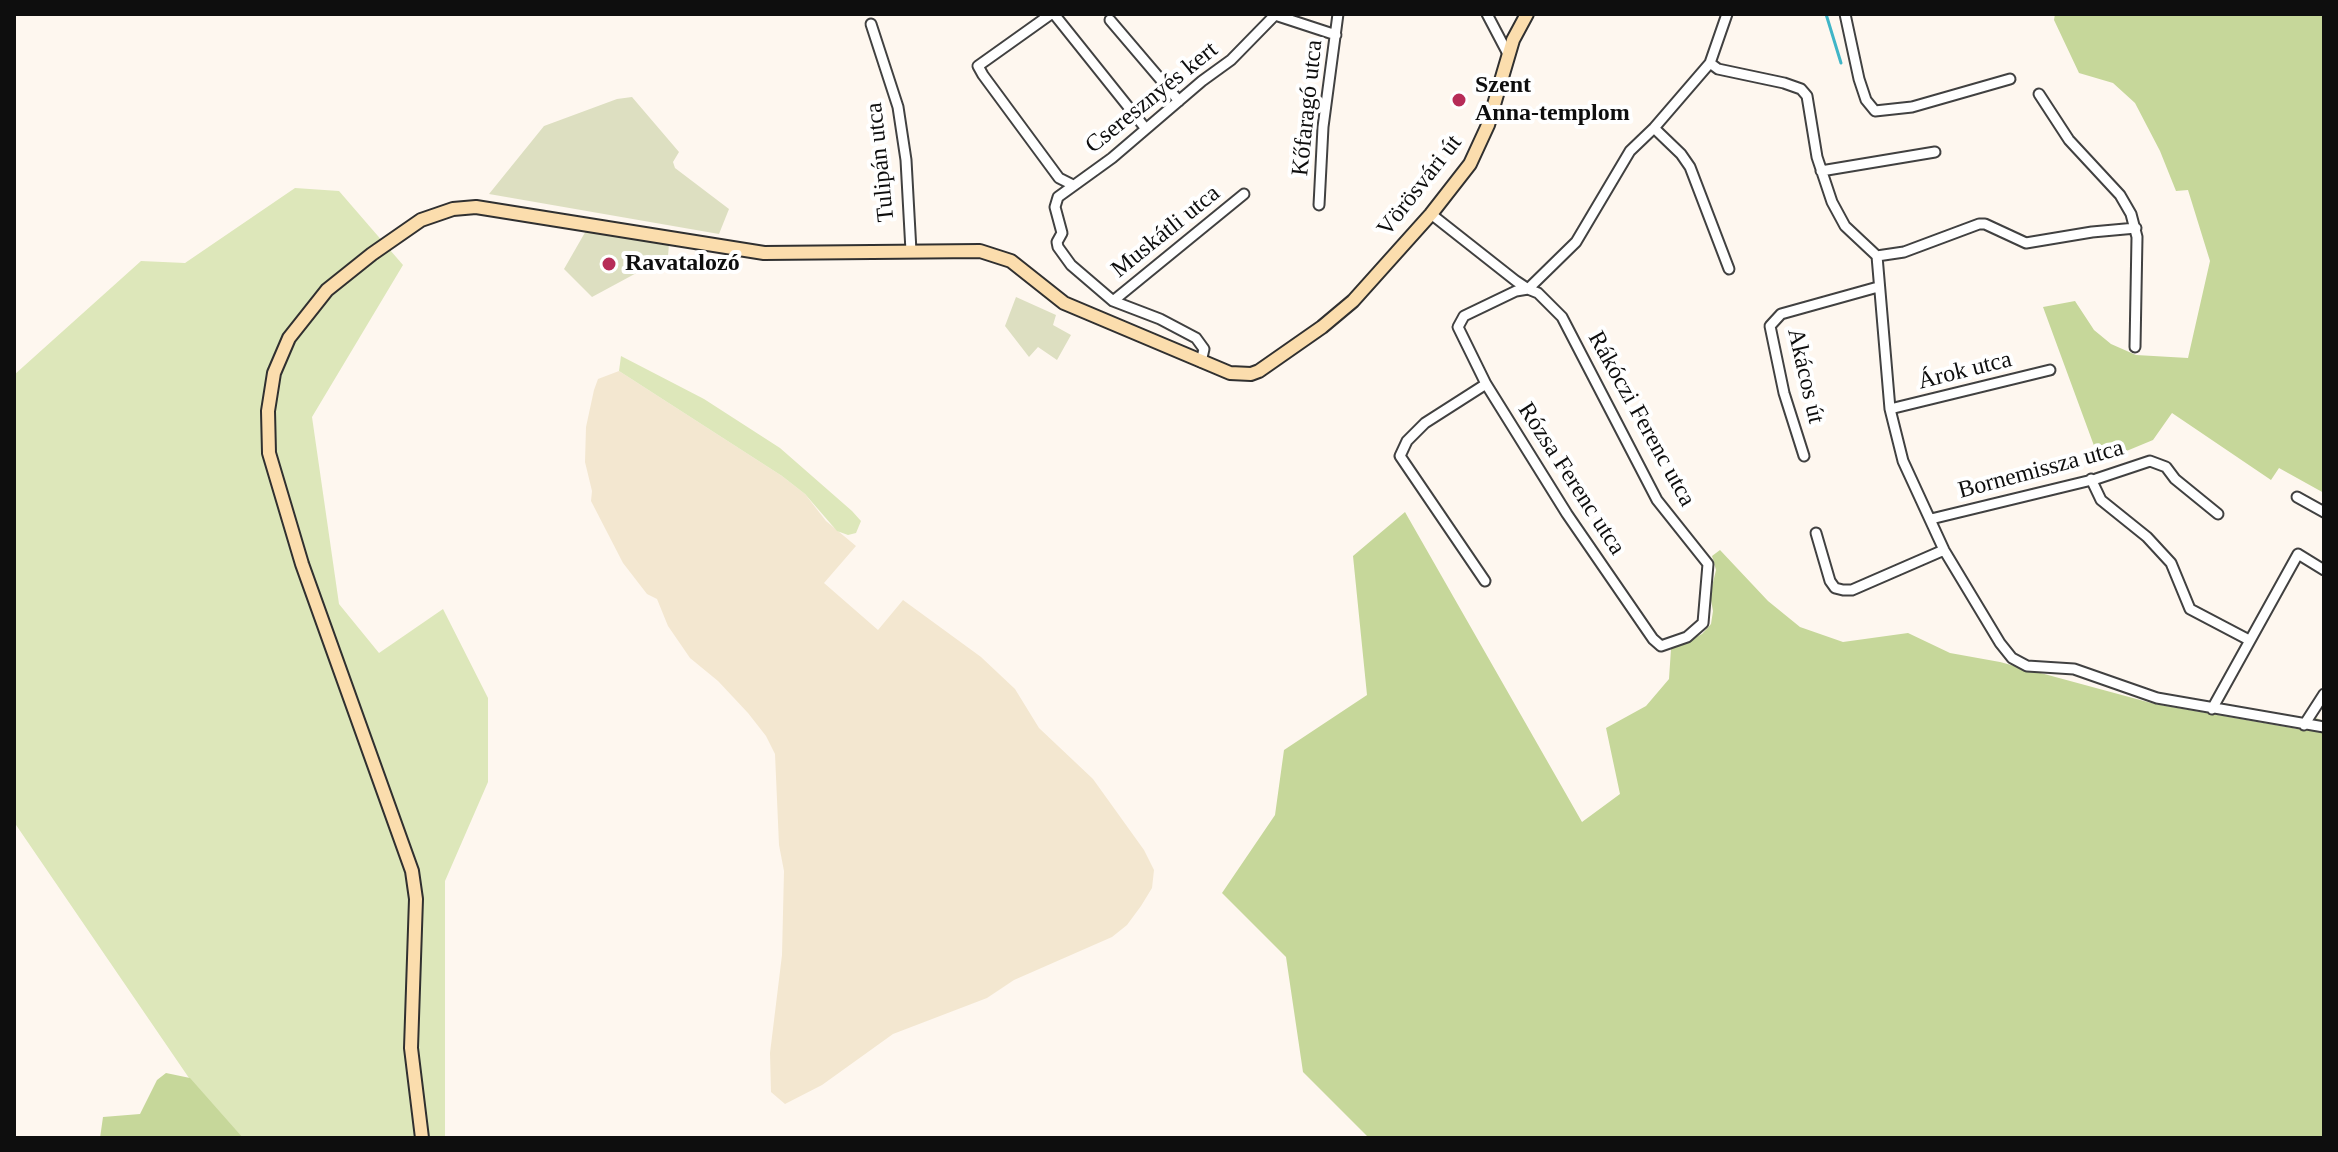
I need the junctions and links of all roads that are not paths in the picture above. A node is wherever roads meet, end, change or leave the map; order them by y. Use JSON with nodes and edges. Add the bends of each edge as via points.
{"nodes":[{"id":1,"x":1052,"y":14,"type":"edge"},
{"id":2,"x":1338,"y":14,"type":"edge"},
{"id":3,"x":1487,"y":14,"type":"edge"},
{"id":4,"x":1527,"y":14,"type":"edge"},
{"id":5,"x":1727,"y":14,"type":"edge"},
{"id":6,"x":1845,"y":14,"type":"edge"},
{"id":7,"x":1110,"y":20,"type":"dead end"},
{"id":8,"x":871,"y":24,"type":"dead end"},
{"id":9,"x":1336,"y":35,"type":"junction"},
{"id":10,"x":1508,"y":54,"type":"junction"},
{"id":11,"x":1710,"y":63,"type":"junction"},
{"id":12,"x":2010,"y":79,"type":"dead end"},
{"id":13,"x":2039,"y":94,"type":"dead end"},
{"id":14,"x":1179,"y":101,"type":"junction"},
{"id":15,"x":1654,"y":128,"type":"junction"},
{"id":16,"x":1146,"y":129,"type":"junction"},
{"id":17,"x":1935,"y":152,"type":"dead end"},
{"id":18,"x":1821,"y":171,"type":"junction"},
{"id":19,"x":1073,"y":185,"type":"junction"},
{"id":20,"x":1244,"y":194,"type":"dead end"},
{"id":21,"x":1319,"y":205,"type":"dead end"},
{"id":22,"x":1431,"y":214,"type":"junction"},
{"id":23,"x":2136,"y":228,"type":"junction"},
{"id":24,"x":911,"y":251,"type":"junction"},
{"id":25,"x":1877,"y":256,"type":"junction"},
{"id":26,"x":1729,"y":269,"type":"dead end"},
{"id":27,"x":1878,"y":287,"type":"junction"},
{"id":28,"x":1528,"y":289,"type":"junction"},
{"id":29,"x":1113,"y":301,"type":"junction"},
{"id":30,"x":2135,"y":347,"type":"dead end"},
{"id":31,"x":1201,"y":362,"type":"junction"},
{"id":32,"x":2050,"y":370,"type":"dead end"},
{"id":33,"x":1486,"y":384,"type":"junction"},
{"id":34,"x":1890,"y":409,"type":"junction"},
{"id":35,"x":1804,"y":456,"type":"dead end"},
{"id":36,"x":2091,"y":479,"type":"junction"},
{"id":37,"x":2297,"y":497,"type":"dead end"},
{"id":38,"x":2324,"y":512,"type":"edge"},
{"id":39,"x":2218,"y":514,"type":"dead end"},
{"id":40,"x":1931,"y":519,"type":"junction"},
{"id":41,"x":1816,"y":533,"type":"dead end"},
{"id":42,"x":1944,"y":550,"type":"junction"},
{"id":43,"x":2324,"y":570,"type":"edge"},
{"id":44,"x":1485,"y":581,"type":"dead end"},
{"id":45,"x":2249,"y":640,"type":"junction"},
{"id":46,"x":1661,"y":646,"type":"joint"},
{"id":47,"x":2324,"y":694,"type":"edge"},
{"id":48,"x":2212,"y":709,"type":"junction"},
{"id":49,"x":2304,"y":725,"type":"junction"},
{"id":50,"x":2324,"y":727,"type":"edge"},
{"id":51,"x":422,"y":1138,"type":"edge"}],
"edges":[{"from":1,"to":16,"type":"street"},
{"from":1,"to":19,"type":"street","via":[[978,66],[1059,178]]},
{"from":2,"to":9,"type":"street","name":"Kőfaragó utca"},
{"from":3,"to":10,"type":"street"},
{"from":4,"to":10,"type":"main road","name":"Vörösvári út"},
{"from":5,"to":11,"type":"street"},
{"from":6,"to":12,"type":"street","via":[[1859,79],[1875,111],[1912,107]]},
{"from":7,"to":14,"type":"street"},
{"from":8,"to":24,"type":"street","name":"Tulipán utca","via":[[898,107]]},
{"from":9,"to":14,"type":"street","name":"Cseresznyés kert","via":[[1275,15],[1231,60]]},
{"from":9,"to":21,"type":"street","name":"Kőfaragó utca"},
{"from":10,"to":22,"type":"main road","name":"Vörösvári út","via":[[1483,137],[1470,164]]},
{"from":11,"to":15,"type":"street"},
{"from":11,"to":18,"type":"street","via":[[1804,92]]},
{"from":13,"to":23,"type":"street","via":[[2069,140],[2126,204]]},
{"from":14,"to":16,"type":"street","name":"Cseresznyés kert"},
{"from":15,"to":26,"type":"street","via":[[1690,167]]},
{"from":15,"to":28,"type":"street","via":[[1630,151],[1576,242]]},
{"from":16,"to":19,"type":"street","name":"Cseresznyés kert"},
{"from":17,"to":18,"type":"street"},
{"from":18,"to":25,"type":"street","via":[[1845,226]]},
{"from":19,"to":29,"type":"street","via":[[1056,202],[1062,233],[1058,247]]},
{"from":20,"to":29,"type":"street","name":"Muskátli utca"},
{"from":22,"to":28,"type":"street"},
{"from":22,"to":31,"type":"main road","name":"Vörösvári út","via":[[1353,301],[1293,348],[1251,374]]},
{"from":23,"to":25,"type":"street","via":[[2026,243],[1979,224],[1904,252]]},
{"from":23,"to":30,"type":"street"},
{"from":24,"to":31,"type":"main road","name":"Vörösvári út","via":[[996,255],[1064,303]]},
{"from":24,"to":51,"type":"main road","name":"Vörösvári út","via":[[764,253],[504,210],[453,209],[421,220],[349,272],[327,290],[289,338],[274,373],[269,453],[302,564],[412,871],[416,899],[411,1048]]},
{"from":25,"to":27,"type":"street"},
{"from":27,"to":34,"type":"street"},
{"from":27,"to":35,"type":"street","name":"Akácos út","via":[[1781,314],[1770,326]]},
{"from":28,"to":33,"type":"street","name":"Rózsa Ferenc utca","via":[[1459,320]]},
{"from":28,"to":46,"type":"street","name":"Rákóczi Ferenc utca","via":[[1562,317],[1657,500],[1708,564],[1703,623],[1687,637]]},
{"from":29,"to":31,"type":"street","via":[[1196,338],[1204,349]]},
{"from":32,"to":34,"type":"street","name":"Árok utca"},
{"from":33,"to":44,"type":"street","via":[[1425,423],[1400,456]]},
{"from":33,"to":46,"type":"street","name":"Rózsa Ferenc utca","via":[[1567,514]]},
{"from":34,"to":40,"type":"street","via":[[1903,461]]},
{"from":36,"to":39,"type":"street","name":"Bornemissza utca","via":[[2150,461],[2166,467]]},
{"from":36,"to":40,"type":"street","name":"Bornemissza utca"},
{"from":36,"to":45,"type":"street","via":[[2101,500],[2171,563],[2190,609]]},
{"from":37,"to":38,"type":"street"},
{"from":40,"to":42,"type":"street"},
{"from":41,"to":42,"type":"street","via":[[1830,581],[1843,590]]},
{"from":42,"to":48,"type":"street","via":[[2000,643],[2019,662],[2074,669],[2157,698]]},
{"from":43,"to":45,"type":"street","via":[[2298,554]]},
{"from":45,"to":48,"type":"street"},
{"from":47,"to":49,"type":"street"},
{"from":48,"to":49,"type":"street"},
{"from":49,"to":50,"type":"street"}]}
